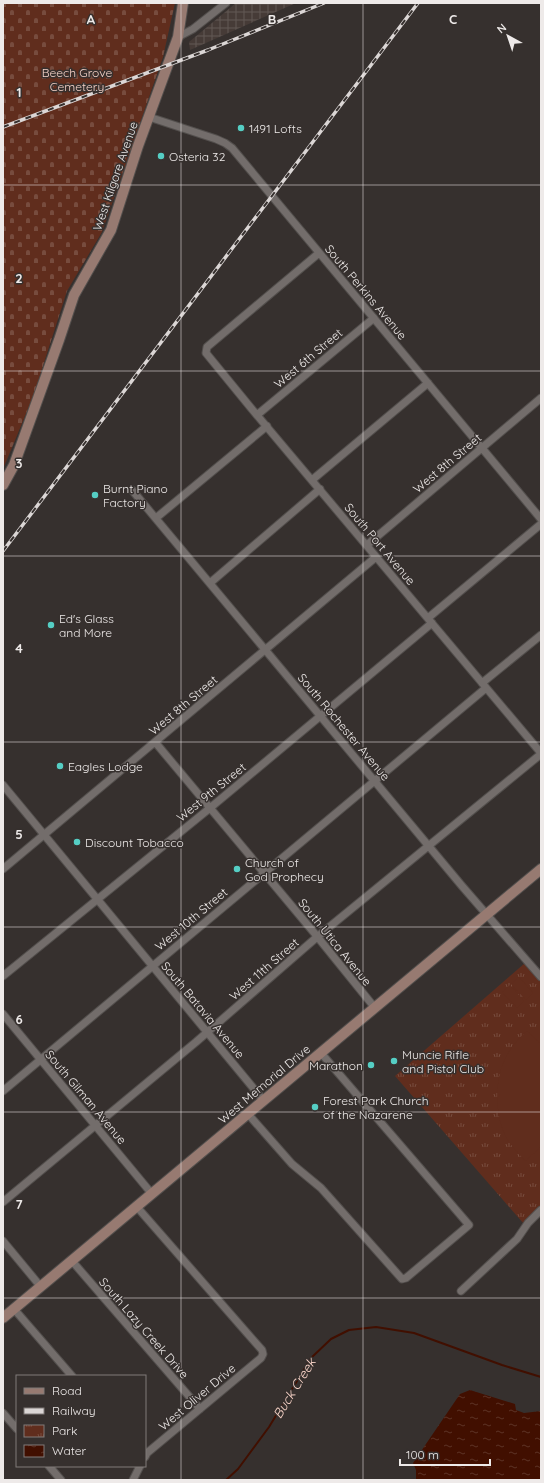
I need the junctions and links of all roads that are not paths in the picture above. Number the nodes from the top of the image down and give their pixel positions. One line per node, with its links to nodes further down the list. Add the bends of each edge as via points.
1 (184, 3): 3 (main road, West Kilgore Avenue)
2 (226, 3): 3 (street, via 193,29)
3 (178, 37): 4 (main road, West Kilgore Avenue)
4 (149, 117): 5 (street, South Perkins Avenue, via 216,139 232,148); 13 (main road, West Kilgore Avenue, via 111,230 74,295 14,465)
5 (319, 253): 6 (street, South Perkins Avenue); 9 (street, South Port Avenue, via 207,347 206,353)
6 (374, 318): 7 (street, South Perkins Avenue); 9 (street, West 6th Street)
7 (428, 383): 11 (street, South Perkins Avenue); 12 (street)
8 (541, 398): 11 (street, West 8th Street)
9 (258, 415): 10 (street, South Port Avenue)
10 (267, 426): 12 (street, South Port Avenue); 16 (street)
11 (482, 448): 17 (street, South Perkins Avenue); 19 (street, West 8th Street)
12 (312, 480): 14 (street, South Port Avenue)
13 (3, 485)
14 (320, 489): 19 (street, South Port Avenue); 21 (street)
15 (132, 490): 16 (street, South Rochester Avenue)
16 (156, 518): 21 (street, South Rochester Avenue)
17 (541, 519)
18 (541, 524): 22 (street, West 9th Street)
19 (367, 545): 20 (street, South Port Avenue)
20 (376, 557): 22 (street, South Port Avenue); 24 (street, West 8th Street)
21 (210, 583): 24 (street, South Rochester Avenue)
22 (430, 621): 25 (street, South Port Avenue); 26 (street, West 9th Street)
23 (541, 635): 25 (street, West 10th Street)
24 (266, 650): 26 (street, South Rochester Avenue); 27 (street, West 8th Street)
25 (484, 686): 28 (street, South Port Avenue); 29 (street, West 10th Street)
26 (320, 716): 29 (street, South Rochester Avenue); 31 (street, West 9th Street)
27 (154, 742): 31 (street, South Utica Avenue); 32 (street, West 8th Street)
28 (540, 750): 33 (street, West 11th Street)
29 (375, 781): 33 (street, South Rochester Avenue); 36 (street, West 10th Street)
30 (3, 785): 32 (street, South Batavia Avenue)
31 (210, 808): 36 (street, South Utica Avenue); 37 (street, West 9th Street)
32 (44, 835): 34 (street, West 8th Street); 37 (street, South Batavia Avenue)
33 (429, 845): 38 (street, South Rochester Avenue); 39 (street, West 11th Street)
34 (3, 869)
35 (541, 869): 38 (main road, West Memorial Drive)
36 (264, 874): 39 (street, South Utica Avenue); 40 (street, West 10th Street)
37 (96, 899): 40 (street, South Batavia Avenue); 41 (street, West 9th Street)
38 (486, 914): 42 (street, South Rochester Avenue); 43 (main road, West Memorial Drive)
39 (317, 937): 43 (street, South Utica Avenue); 45 (street, West 11th Street)
40 (152, 966): 45 (street, South Batavia Avenue); 47 (street, West 10th Street)
41 (3, 976)
42 (541, 977)
43 (375, 1008): 46 (main road, West Memorial Drive)
44 (3, 1014): 47 (street, South Gilman Avenue)
45 (207, 1032): 49 (street, South Batavia Avenue); 51 (street, West 11th Street)
46 (321, 1053): 49 (main road, West Memorial Drive); 50 (street, via 469,1225 406,1278 402,1279 321,1188 292,1164)
47 (41, 1059): 48 (street, West 10th Street); 51 (street, South Gilman Avenue)
48 (3, 1091)
49 (264, 1101): 50 (main road, West Memorial Drive)
50 (248, 1114): 52 (main road, West Memorial Drive)
51 (96, 1125): 52 (street, South Gilman Avenue); 53 (street, West 11th Street)
52 (152, 1194): 54 (main road, West Memorial Drive)
53 (3, 1202)
54 (137, 1207): 57 (main road, West Memorial Drive); 63 (street, West Oliver Drive, via 262,1350 261,1358)
55 (541, 1210): 59 (street, via 528,1222 517,1239)
56 (3, 1241): 58 (street)
57 (72, 1261): 58 (main road, West Memorial Drive); 63 (street, South Lazy Creek Drive)
58 (41, 1287): 60 (main road, West Memorial Drive)
59 (461, 1291)
60 (14, 1309): 61 (main road, West Memorial Drive); 62 (street)
61 (3, 1318)
62 (71, 1375)
63 (200, 1409): 66 (street, West Oliver Drive)
64 (3, 1413): 65 (street)
65 (16, 1428)
66 (146, 1454)
67 (50, 1467): 69 (street)
68 (140, 1467): 70 (street)
69 (62, 1480)
70 (133, 1480)

